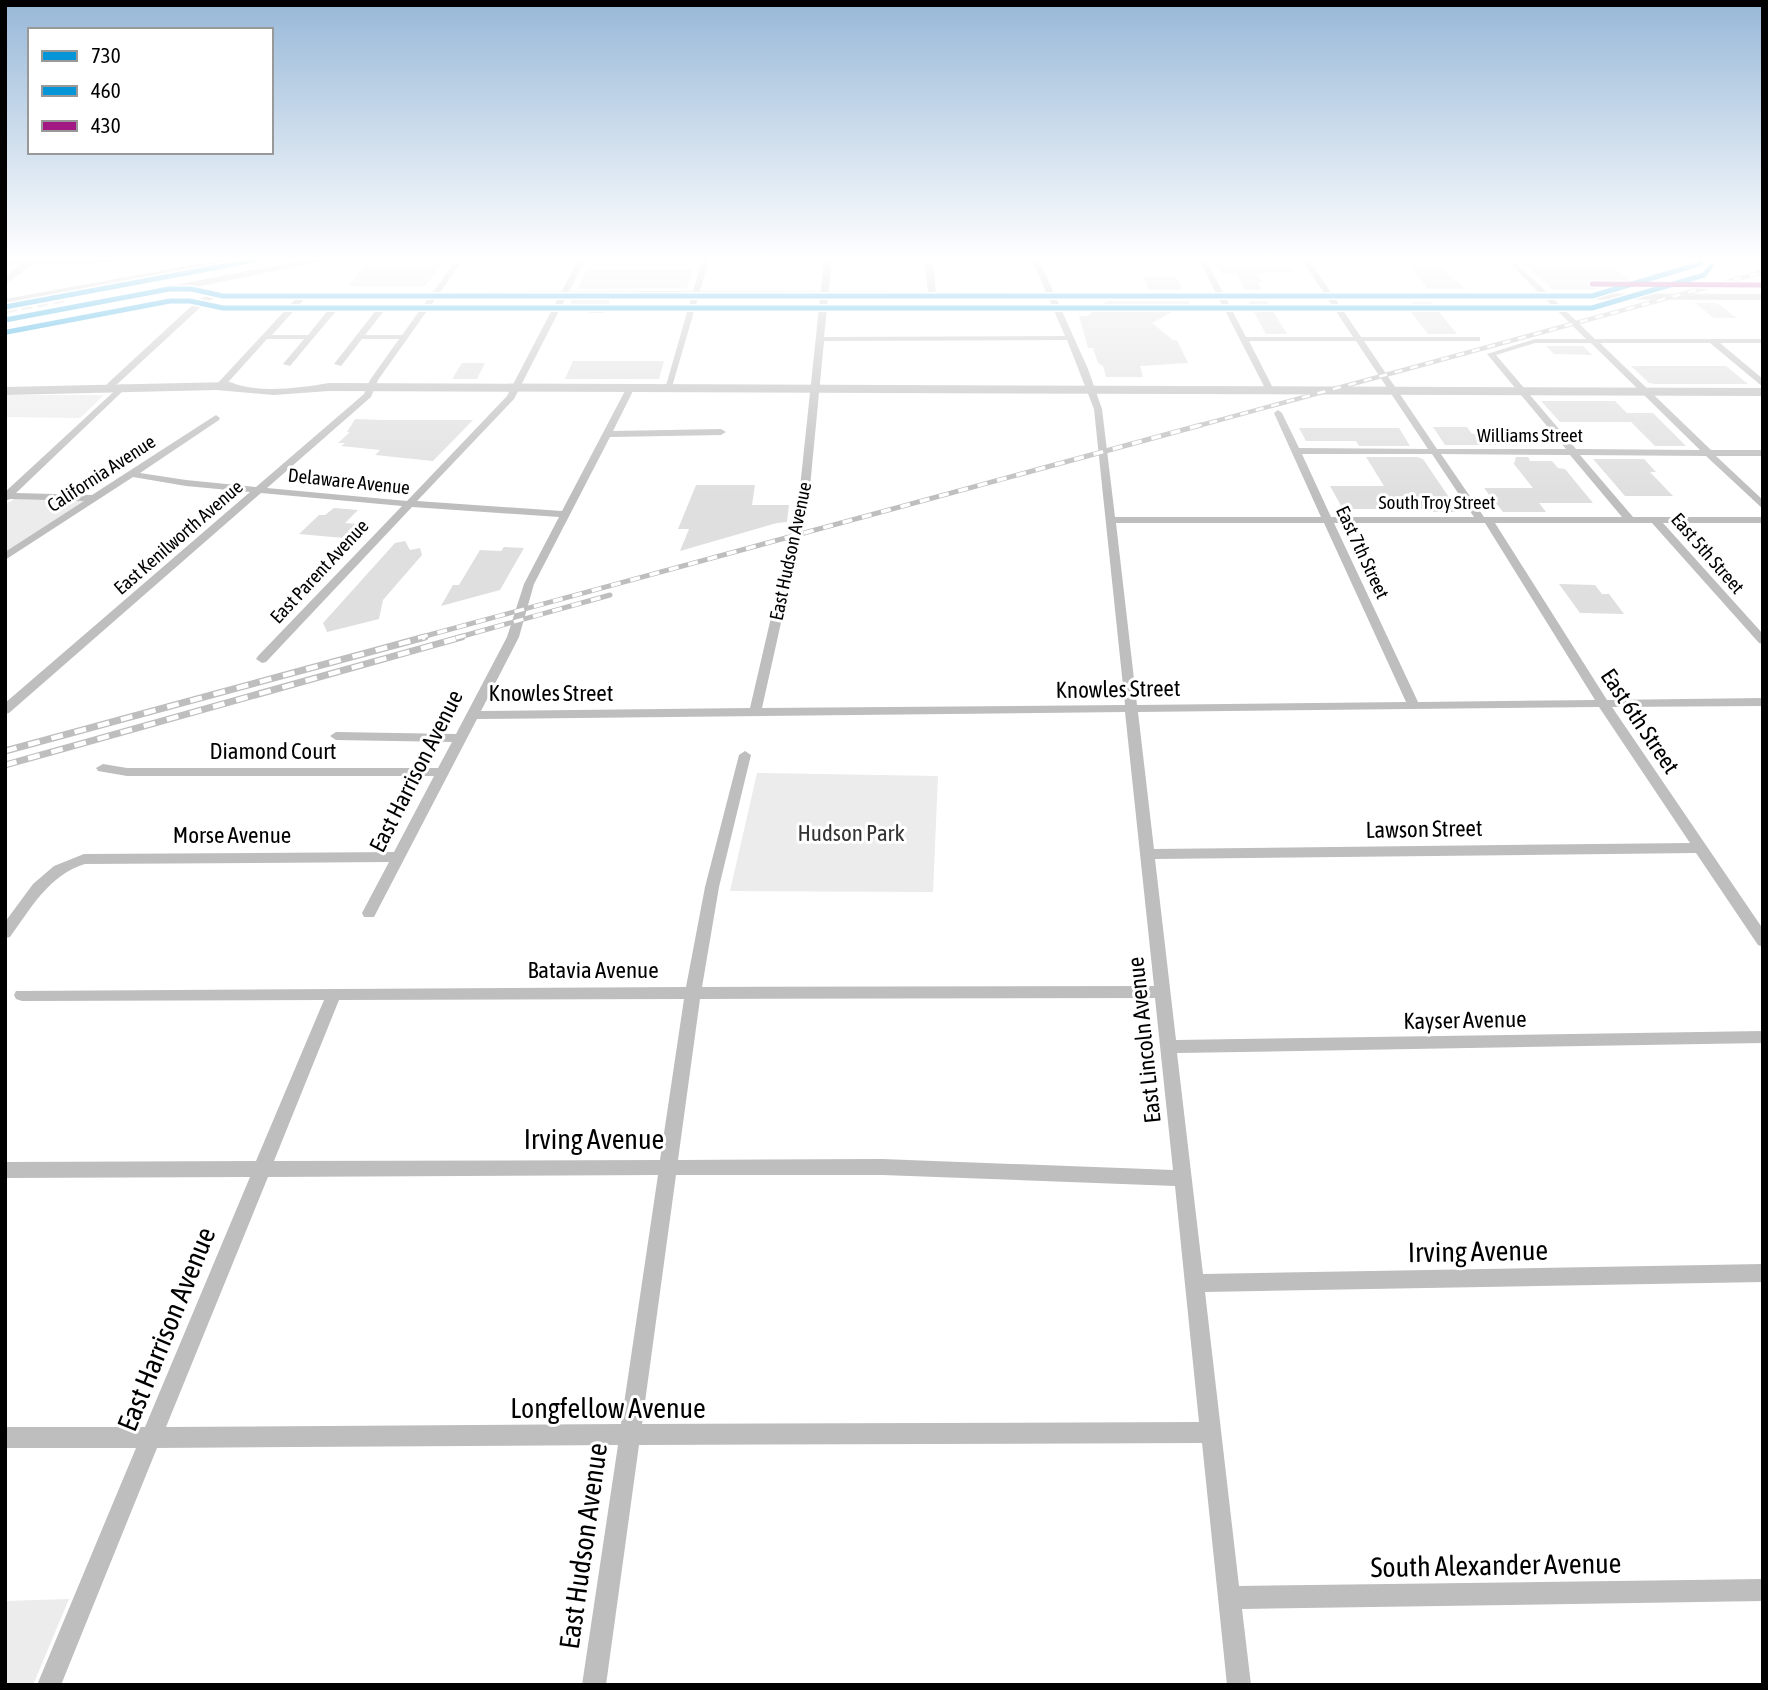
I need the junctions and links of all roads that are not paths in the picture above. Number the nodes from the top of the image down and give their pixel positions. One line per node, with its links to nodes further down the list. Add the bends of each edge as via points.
1 (1070, 338): 29 (street, East Lincoln Avenue)
2 (164, 339): 22 (street)
3 (264, 339): 23 (street)
4 (308, 339): 18 (street)
5 (358, 339): 19 (street)
6 (404, 339): 24 (street, East Kenilworth Avenue)
7 (542, 339): 25 (street, East Parent Avenue)
8 (682, 339): 27 (street)
9 (820, 339): 10 (street); 28 (street, East Hudson Avenue)
10 (853, 339)
11 (1245, 339): 14 (street); 30 (street)
12 (1477, 339): 14 (street)
13 (1591, 339): 16 (street)
14 (1359, 340): 31 (street, East 6th Street)
15 (1711, 340): 16 (street); 17 (street); 20 (street)
16 (1593, 341): 32 (street, via 1530,342 1491,355); 33 (street)
17 (1763, 341)
18 (287, 364)
19 (338, 364)
20 (1763, 384)
21 (5, 386): 22 (main road); 22 (main road, via 99,383)
22 (116, 387): 23 (main road); 46 (street)
23 (219, 387): 24 (main road)
24 (371, 387): 25 (main road); 45 (street, East Kenilworth Avenue, via 368,395)
25 (517, 387): 26 (main road); 48 (street, East Parent Avenue)
26 (631, 387): 27 (main road); 38 (street, East Harrison Avenue)
27 (668, 387): 28 (main road)
28 (816, 388): 29 (main road); 65 (street, East Hudson Avenue, via 797,534)
29 (1093, 390): 30 (main road); 52 (street, East Lincoln Avenue)
30 (1271, 392): 31 (main road)
31 (1394, 392): 32 (main road); 40 (street, East 6th Street)
32 (1521, 392): 33 (main road); 41 (street)
33 (1646, 392): 34 (main road); 42 (street)
34 (1763, 392)
35 (1278, 413): 39 (street, East 7th Street)
36 (216, 418): 44 (street, California Avenue)
37 (721, 432): 38 (street)
38 (608, 434): 50 (street, East Harrison Avenue)
39 (1297, 452): 40 (street, Williams Street); 53 (street, East 7th Street)
40 (1434, 452): 41 (street, Williams Street); 54 (street, East 6th Street)
41 (1571, 452): 42 (street, Williams Street); 51 (street)
42 (1707, 452): 43 (street, Williams Street); 49 (street)
43 (1763, 453)
44 (131, 474): 45 (street, Delaware Avenue); 47 (street, California Avenue)
45 (259, 490): 48 (street, Delaware Avenue); 63 (street, East Kenilworth Avenue)
46 (6, 497): 47 (street)
47 (95, 498): 57 (street, California Avenue)
48 (408, 505): 50 (street, Delaware Avenue); 59 (street, East Parent Avenue)
49 (1763, 506)
50 (565, 514): 66 (street, East Harrison Avenue, via 526,591 513,637)
51 (1629, 519): 54 (street, South Troy Street); 55 (street, South Troy Street)
52 (1111, 520): 53 (street, South Troy Street); 64 (street, East Lincoln Avenue)
53 (1329, 520): 54 (street, South Troy Street); 62 (street, East 7th Street)
54 (1485, 520): 61 (street, East 6th Street)
55 (1656, 520): 56 (street, South Troy Street); 58 (street, East 5th Street)
56 (1763, 520)
57 (5, 557)
58 (1763, 641)
59 (262, 659)
60 (1763, 702): 61 (street, Knowles Street)
61 (1603, 704): 62 (street, Knowles Street); 72 (street, East 6th Street)
62 (1414, 706): 64 (street, Knowles Street)
63 (5, 710)
64 (1132, 710): 65 (street, Knowles Street); 73 (street, East Lincoln Avenue)
65 (755, 713): 66 (street, Knowles Street)
66 (473, 715): 68 (street, East Harrison Avenue)
67 (336, 736): 68 (street)
68 (461, 737): 71 (street, East Harrison Avenue)
69 (745, 755): 78 (street, East Hudson Avenue, via 712,887)
70 (103, 768): 71 (street, Diamond Court, via 127,772)
71 (443, 772): 74 (street, East Harrison Avenue)
72 (1700, 848): 73 (street, Lawson Street); 77 (street, East 6th Street)
73 (1149, 854): 79 (street, East Lincoln Avenue)
74 (399, 857): 75 (street, East Harrison Avenue); 76 (street, Morse Avenue, via 84,859 67,863 50,875)
75 (369, 913)
76 (5, 933)
77 (1763, 941)
78 (693, 992): 79 (street, Batavia Avenue); 80 (street, Batavia Avenue); 84 (street, East Hudson Avenue)
79 (1163, 992): 83 (street, East Lincoln Avenue)
80 (334, 994): 81 (street, Batavia Avenue); 85 (street, East Harrison Avenue)
81 (22, 995)
82 (1763, 1037): 83 (street, Kayser Avenue)
83 (1169, 1047): 87 (street, East Lincoln Avenue)
84 (668, 1166): 85 (street, Irving Avenue); 87 (street, Irving Avenue, via 882,1167); 91 (street, East Hudson Avenue)
85 (262, 1169): 86 (street, Irving Avenue); 92 (street, East Harrison Avenue)
86 (5, 1170)
87 (1184, 1178): 89 (street, East Lincoln Avenue)
88 (1763, 1273): 89 (street, Irving Avenue)
89 (1195, 1283): 90 (street, East Lincoln Avenue)
90 (1211, 1432): 91 (street, Longfellow Avenue); 95 (street, East Lincoln Avenue)
91 (629, 1436): 92 (street, Longfellow Avenue); 97 (street, East Hudson Avenue)
92 (151, 1437): 93 (street, Longfellow Avenue); 96 (street, East Harrison Avenue)
93 (5, 1438)
94 (1763, 1590): 95 (street, South Alexander Avenue)
95 (1229, 1598): 98 (street, East Lincoln Avenue)
96 (49, 1685)
97 (594, 1685)
98 (1239, 1685)

